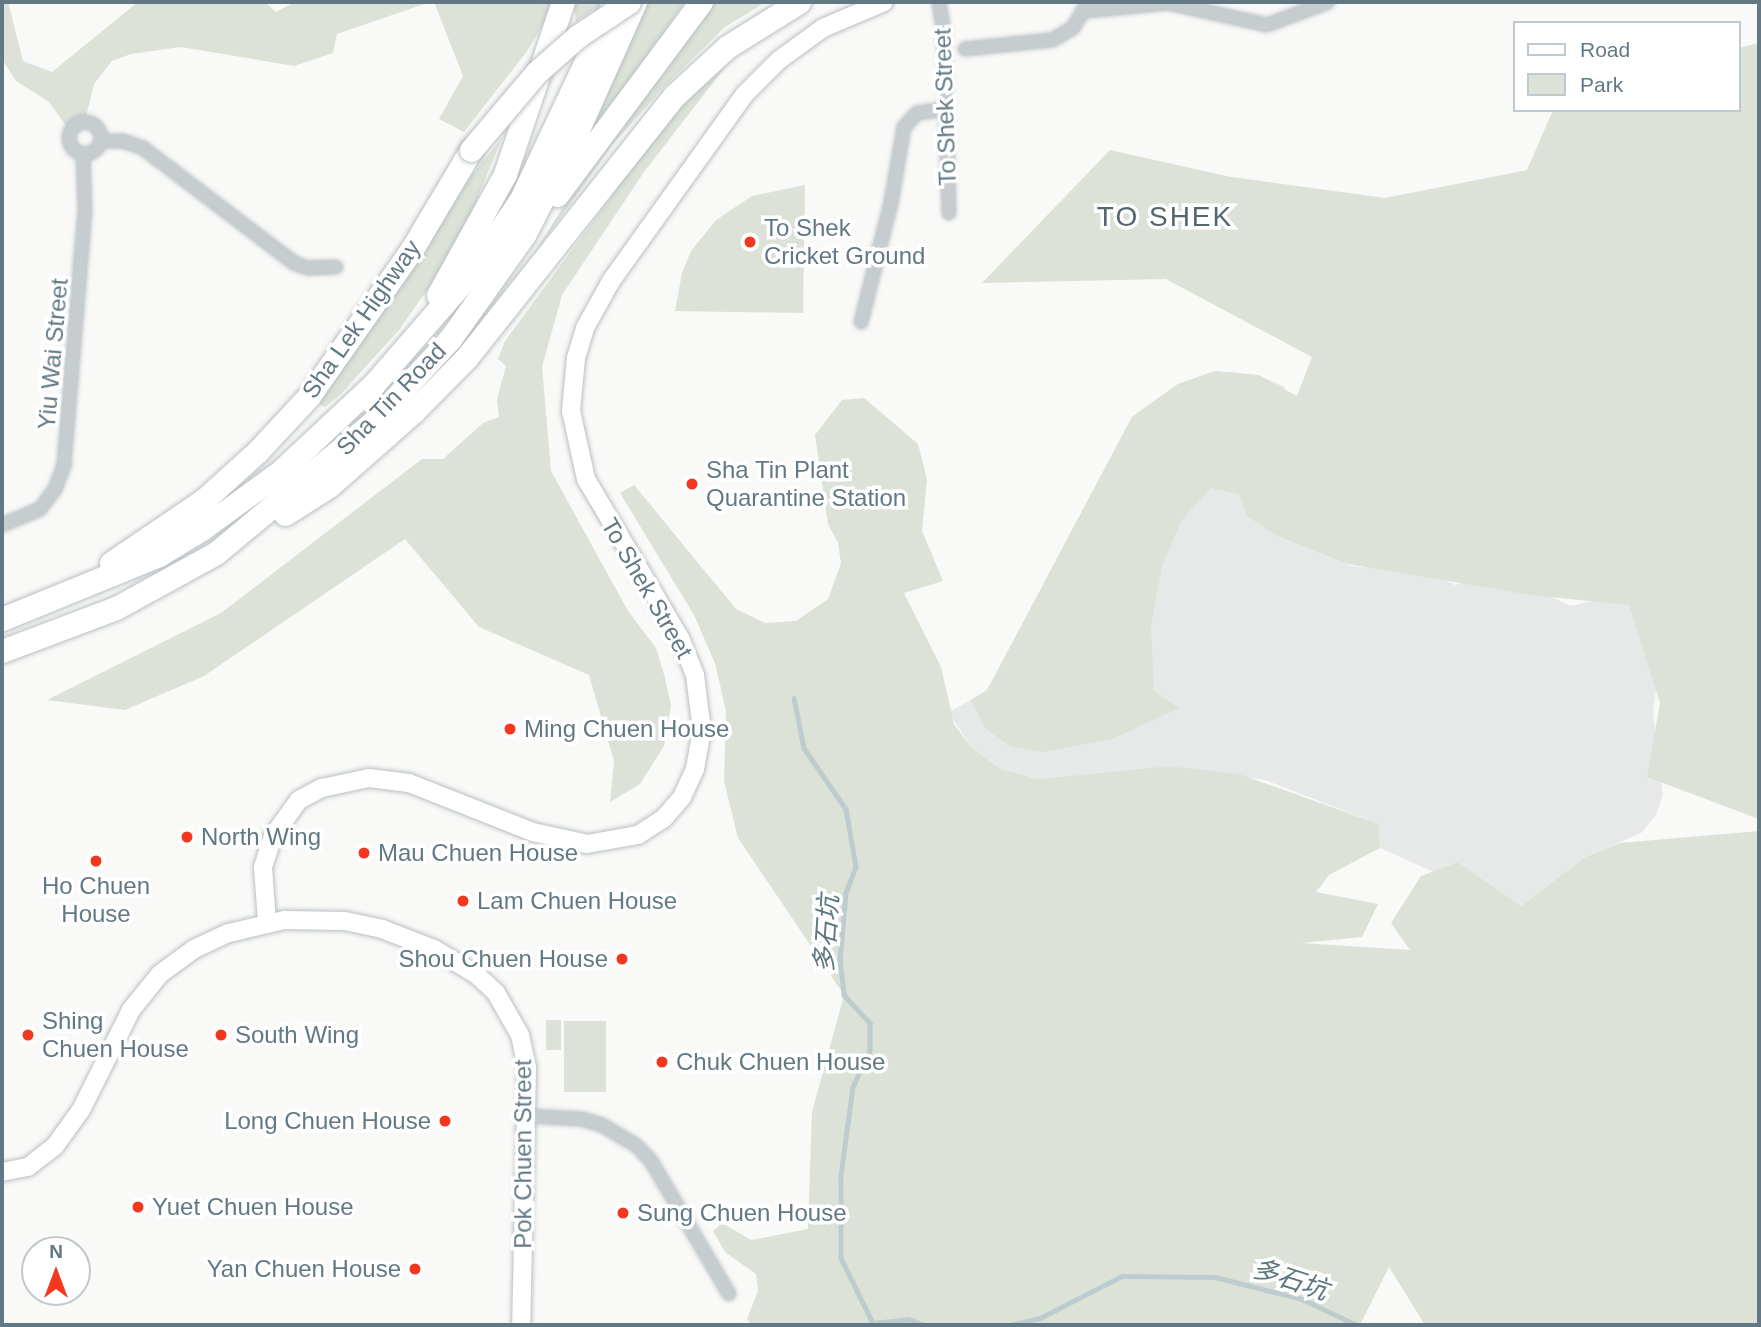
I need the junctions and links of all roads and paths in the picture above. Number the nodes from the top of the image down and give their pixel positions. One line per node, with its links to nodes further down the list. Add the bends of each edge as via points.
1 (563, 2): 19 (highway, via 505,174)
2 (614, 2): 19 (highway, Sha Tin Road, via 521,199 473,270)
3 (629, 2): 22 (highway, Sha Lek Highway, bridge, via 544,66 471,150 353,338 273,437 190,511)
4 (635, 2): 16 (highway, Sha Tin Road)
5 (701, 2): 16 (highway)
6 (799, 2): 21 (highway, via 727,47 674,96 626,151 508,309 443,383 329,486)
7 (884, 2): 25 (street, To Shek Street, via 823,28 779,60 731,110 611,281 585,328 573,374 572,427 586,479 680,638 700,696 699,750 682,797 651,828 615,842 587,844 545,836 396,780 355,780 307,794 284,817 268,847 263,877)
8 (939, 2): 12 (street, To Shek Street)
9 (1327, 2): 10 (street, via 1267,25 1168,3)
10 (1087, 7): 11 (street, via 1073,28 1052,40)
11 (965, 49)
12 (946, 109): 15 (street, To Shek Street); 18 (street, via 917,113 904,127 884,237)
13 (101, 141): 14 (street, via 93,152); 14 (street, Yiu Wai Street, via 96,125 76,124 68,141); 17 (street, Yiu Wai Street, via 123,141 143,148 294,263 308,268)
14 (83, 154): 20 (street, Yiu Wai Street, via 86,211 64,465 55,489 40,509)
15 (949, 213)
16 (524, 235): 21 (highway, Sha Tin Road, via 450,339 372,423)
17 (336, 267)
18 (861, 322)
19 (412, 340): 22 (highway, Sha Tin Road, via 354,404 258,489 159,555)
20 (2, 525)
21 (216, 553): 24 (highway, Sha Tin Road, via 116,608)
22 (55, 598): 23 (highway, Sha Tin Road)
23 (2, 619)
24 (2, 651)
25 (267, 922): 26 (street, Pok Chuen Street, via 301,919 366,925 426,945 477,975 501,999 520,1035 527,1067); 27 (street, Pok Chuen Street, via 207,942 160,974 122,1024 65,1134 36,1163)
26 (527, 1116): 28 (street, via 582,1119 637,1146); 29 (street, Pok Chuen Street)
27 (2, 1172)
28 (729, 1294)
29 (521, 1325)

